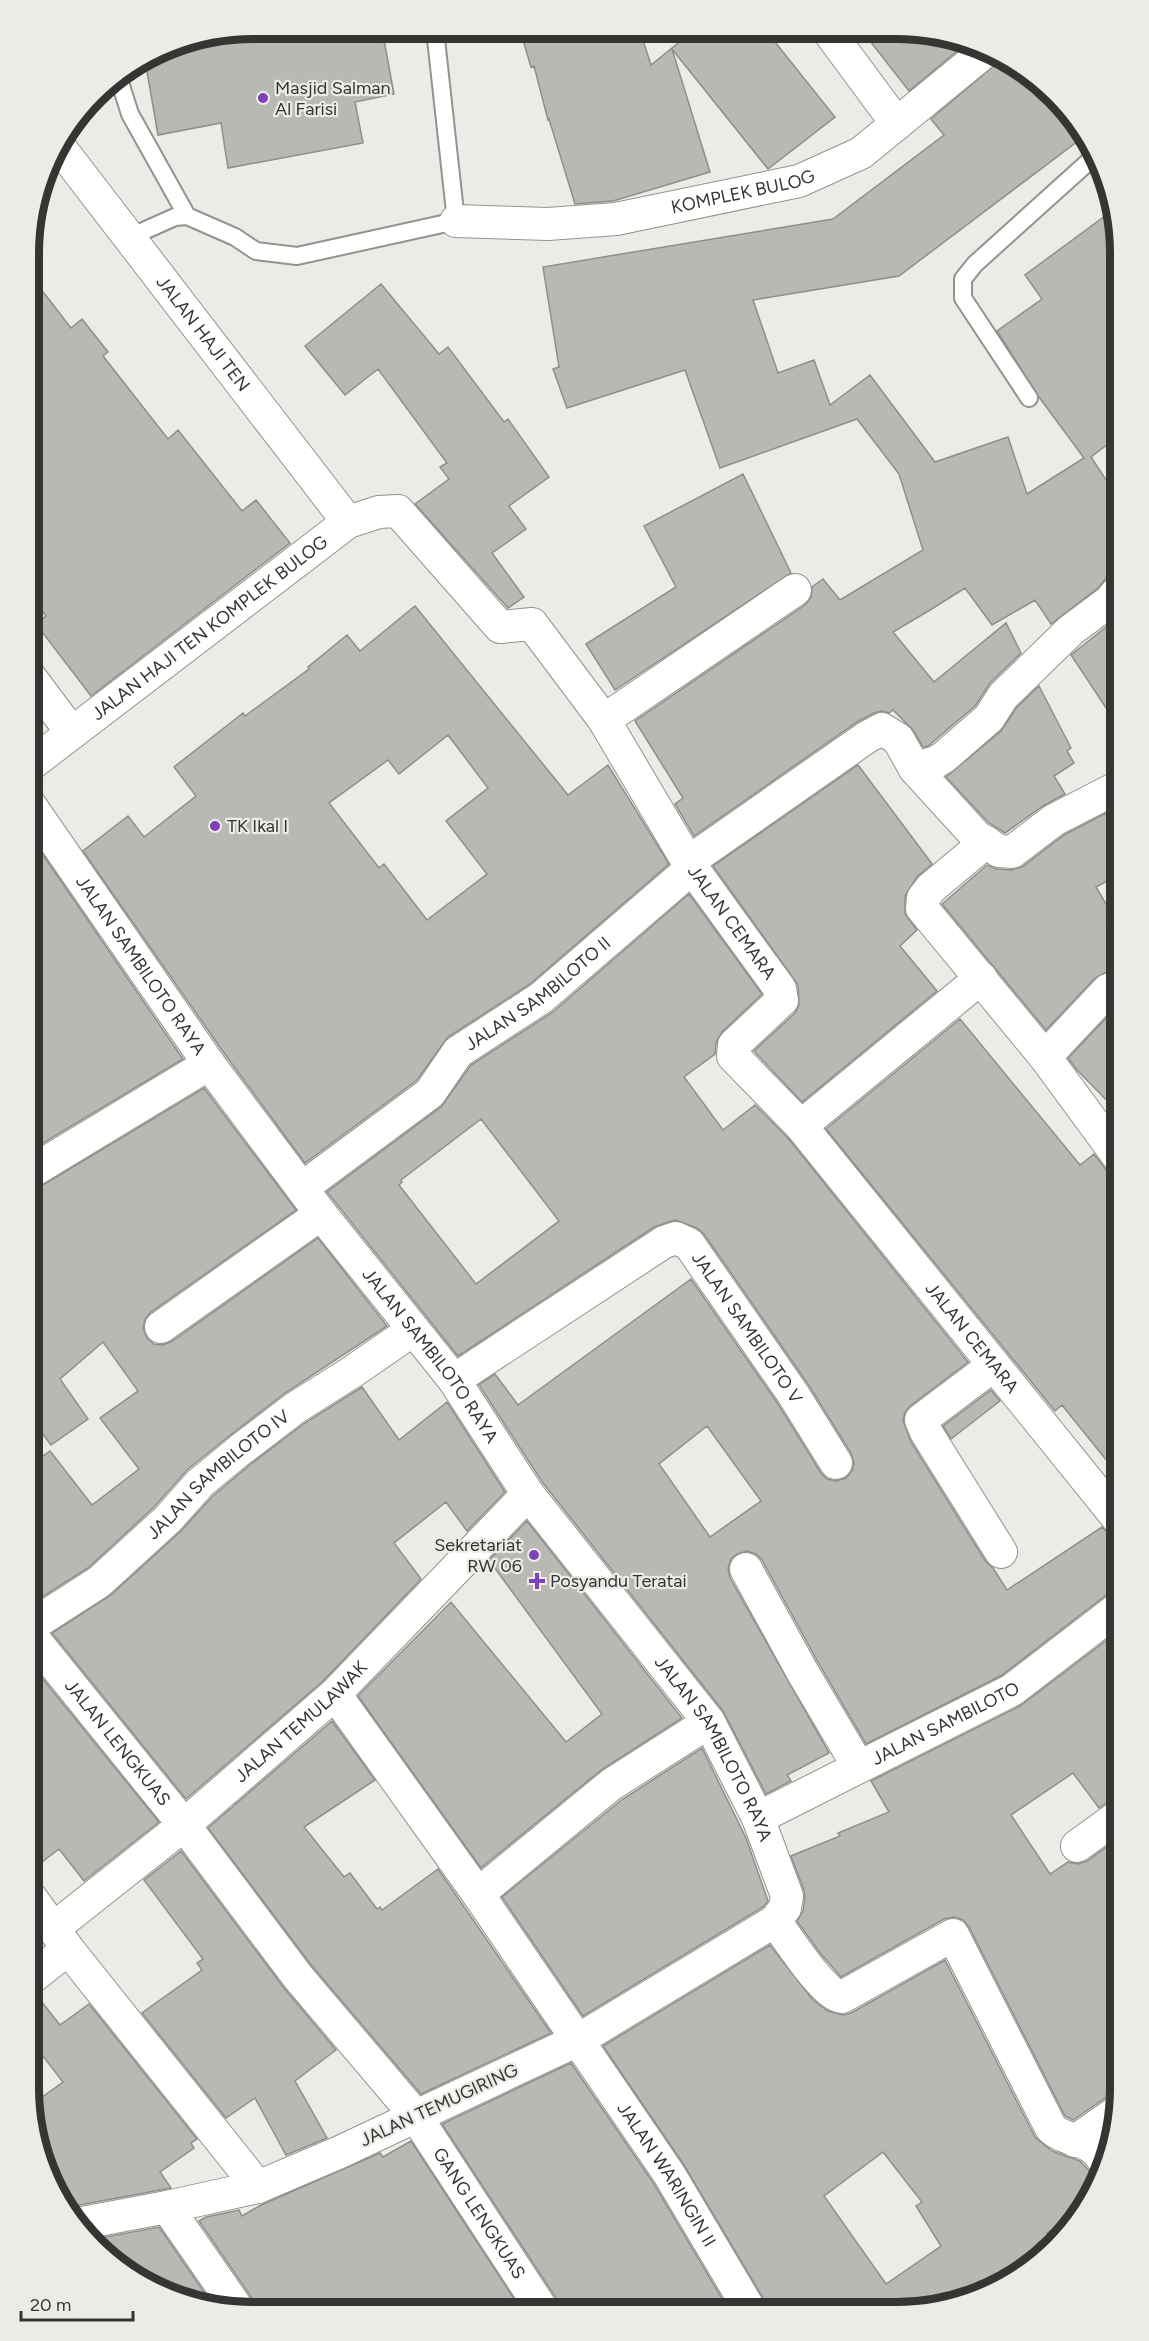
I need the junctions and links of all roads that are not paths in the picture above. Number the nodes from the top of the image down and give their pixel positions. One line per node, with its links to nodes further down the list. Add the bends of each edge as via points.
1 (436, 39): 9 (lane)
2 (834, 39): 5 (street)
3 (980, 56): 5 (street, KOMPLEK BULOG)
4 (121, 85): 8 (lane, via 130,114)
5 (897, 124): 9 (street, KOMPLEK BULOG, via 861,153 800,181 616,219 548,224)
6 (64, 153): 10 (street, JALAN HAJI TEN)
7 (1089, 161): 11 (lane, via 963,279 963,298)
8 (187, 216): 9 (lane, via 256,250 297,256); 10 (lane, via 175,217)
9 (456, 221)
10 (130, 237): 12 (street, JALAN HAJI TEN)
11 (1029, 398)
12 (348, 522): 16 (street, JALAN CEMARA, via 379,512 398,511 500,627 532,624); 17 (street, JALAN HAJI TEN KOMPLEK BULOG)
13 (795, 590): 16 (street)
14 (1110, 601): 19 (street, via 1071,630 1003,696 989,718 944,757)
15 (39, 689): 17 (street)
16 (604, 720): 23 (street, JALAN CEMARA)
17 (72, 733): 18 (street, JALAN HAJI TEN KOMPLEK BULOG)
18 (39, 758)
19 (915, 769): 22 (street); 23 (street, JALAN SAMBILOTO II, via 898,739 882,729)
20 (1110, 791): 22 (street, via 1054,820 1012,852 999,851)
21 (39, 818): 27 (street, JALAN SAMBILOTO RAYA)
22 (986, 842): 24 (street, via 931,888 923,898 922,908)
23 (690, 865): 28 (street, JALAN CEMARA, via 780,989 782,1000 734,1045 733,1056); 31 (street, JALAN SAMBILOTO II, via 541,998 458,1053 430,1093)
24 (981, 978): 26 (street); 28 (street)
25 (1110, 989): 26 (street)
26 (1045, 1057): 29 (street)
27 (209, 1064): 30 (street); 31 (street, JALAN SAMBILOTO RAYA)
28 (801, 1126): 35 (street, JALAN CEMARA)
29 (1110, 1145)
30 (39, 1167)
31 (302, 1188): 32 (street, JALAN SAMBILOTO RAYA)
32 (321, 1214): 33 (street); 34 (street, JALAN SAMBILOTO RAYA)
33 (162, 1327)
34 (413, 1330): 36 (street, JALAN SAMBILOTO RAYA); 43 (street, JALAN SAMBILOTO IV, via 295,1408 240,1450 200,1483 168,1519 99,1582)
35 (994, 1365): 39 (street, JALAN CEMARA); 40 (street, via 921,1420)
36 (454, 1380): 37 (street, JALAN SAMBILOTO V, via 664,1242 676,1238 689,1244); 38 (street, JALAN SAMBILOTO RAYA)
37 (836, 1462)
38 (528, 1494): 45 (street, JALAN TEMULAWAK); 46 (street, JALAN SAMBILOTO RAYA)
39 (1110, 1509)
40 (1001, 1552)
41 (746, 1569): 47 (street)
42 (1110, 1615): 47 (street, JALAN SAMBILOTO, via 1012,1690)
43 (39, 1621)
44 (39, 1645): 50 (street, JALAN LENGKUAS)
45 (335, 1694): 50 (street, JALAN TEMULAWAK); 52 (street, JALAN WARINGIN II)
46 (709, 1722): 48 (street, JALAN SAMBILOTO RAYA); 52 (street, via 612,1784)
47 (858, 1766): 48 (street, JALAN SAMBILOTO)
48 (758, 1818): 54 (street, JALAN SAMBILOTO RAYA, via 787,1896 785,1908)
49 (1110, 1822): 51 (street)
50 (184, 1826): 55 (street, JALAN TEMULAWAK); 58 (street, JALAN LENGKUAS, via 298,1977)
51 (1077, 1846)
52 (478, 1894): 57 (street, JALAN WARINGIN II)
53 (39, 1909): 55 (street)
54 (776, 1921): 57 (street, JALAN TEMUGIRING); 60 (street, via 809,1967 838,1997 953,1935 1051,2128)
55 (61, 1939): 56 (street, JALAN TEMULAWAK); 62 (street)
56 (39, 1967)
57 (578, 2040): 58 (street, JALAN TEMUGIRING); 67 (street, JALAN WARINGIN II, via 669,2174)
58 (415, 2115): 62 (street, JALAN TEMUGIRING); 66 (street, GANG LENGKUAS)
59 (1108, 2117): 60 (street)
60 (1075, 2141): 61 (street, via 1087,2144)
61 (1100, 2155)
62 (258, 2187): 63 (street, JALAN TEMUGIRING)
63 (166, 2208): 64 (street, JALAN TEMUGIRING); 65 (street)
64 (87, 2222)
65 (232, 2301)
66 (537, 2302)
67 (745, 2302)

